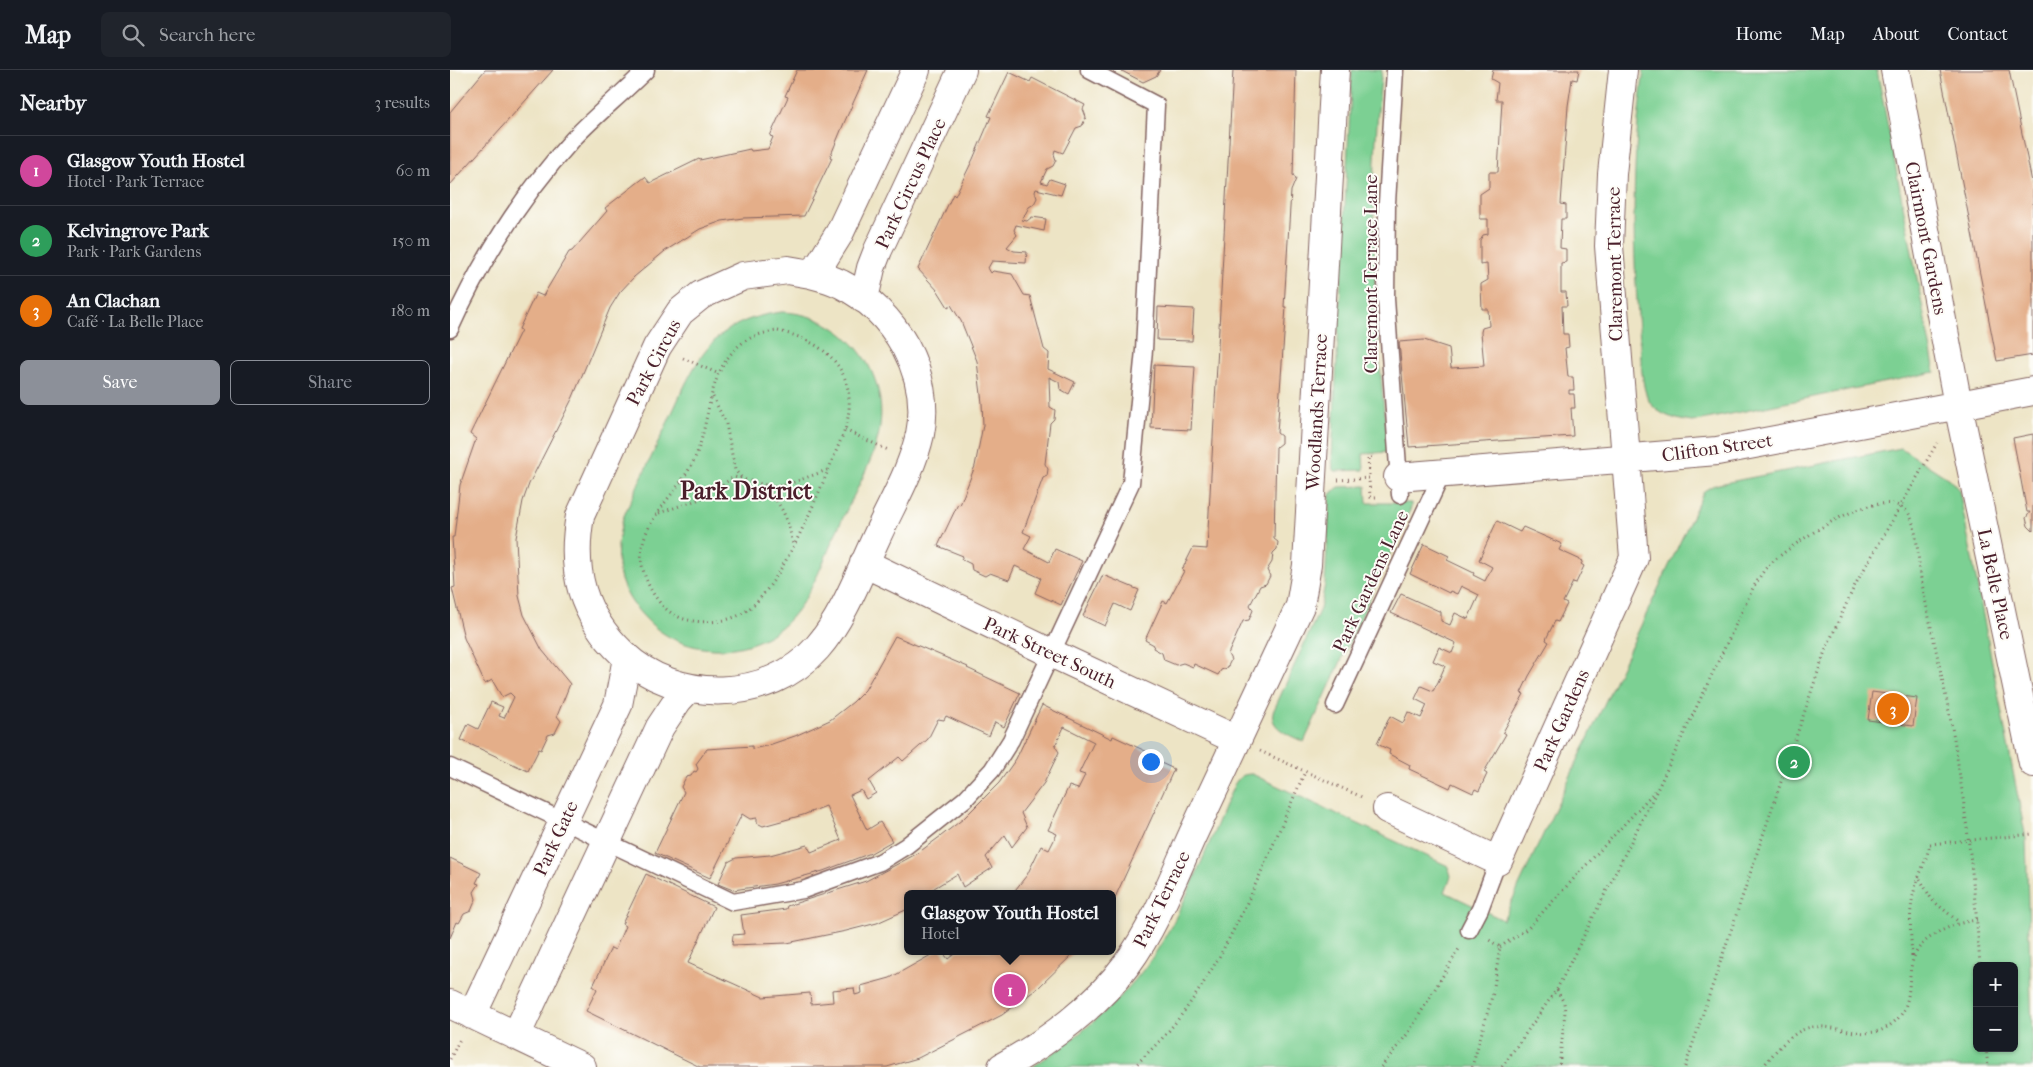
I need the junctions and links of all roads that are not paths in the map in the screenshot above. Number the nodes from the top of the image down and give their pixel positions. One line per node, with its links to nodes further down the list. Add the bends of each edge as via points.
1 (646, 70): 11 (lane, via 575,138 537,183 481,267)
2 (916, 70): 9 (street, via 839,234)
3 (962, 70): 10 (street, Park Circus Place, via 878,250)
4 (1089, 70): 18 (lane, via 1156,105 1144,350 1131,483)
5 (1335, 70): 22 (street, Woodlands Terrace, via 1307,565 1300,606)
6 (1395, 70): 16 (lane, Claremont Terrace Lane, via 1387,203 1386,290)
7 (1623, 70): 14 (street, Claremont Terrace, via 1612,174 1609,246)
8 (1895, 70): 13 (street, Clairmont Gardens)
9 (811, 274): 10 (street, Park Circus, via 839,283); 19 (street, Park Circus, via 788,270 758,273 743,276 701,295 680,312 657,347 592,486 580,516 576,538 580,589 589,611 601,630)
10 (864, 299): 17 (street, Park Circus, via 886,319 909,351 920,388 922,409 920,434 912,461)
11 (450, 329)
12 (2033, 391): 13 (street, Clifton Street)
13 (1958, 405): 14 (street, Clifton Street, via 1717,451); 23 (street, La Belle Place)
14 (1624, 458): 15 (street, Clifton Street); 28 (street, Park Gardens, via 1634,558)
15 (1442, 474): 16 (street, Clifton Street); 21 (lane, Park Gardens Lane)
16 (1394, 489)
17 (864, 563): 18 (street, Park Street South); 20 (street, Park Circus, via 828,633 795,668 760,684 704,691)
18 (1053, 654): 22 (street, Park Street South); 27 (lane, via 1012,740 992,770 966,799 941,820 880,862 802,890 733,902)
19 (627, 658): 20 (street, Park Circus, via 657,678); 26 (street, Park Gate, via 618,705)
20 (689, 688): 27 (street, via 660,727)
21 (1335, 705)
22 (1237, 740): 33 (street, Park Terrace, via 1130,960 1082,1011)
23 (2033, 763)
24 (450, 767): 26 (lane)
25 (1387, 809): 28 (street)
26 (564, 819): 27 (lane); 30 (street, Park Gate)
27 (608, 840): 31 (street)
28 (1498, 861): 29 (lane)
29 (1469, 930)
30 (461, 1010): 31 (street)
31 (516, 1036): 32 (street)
32 (582, 1067)
33 (1002, 1067)

